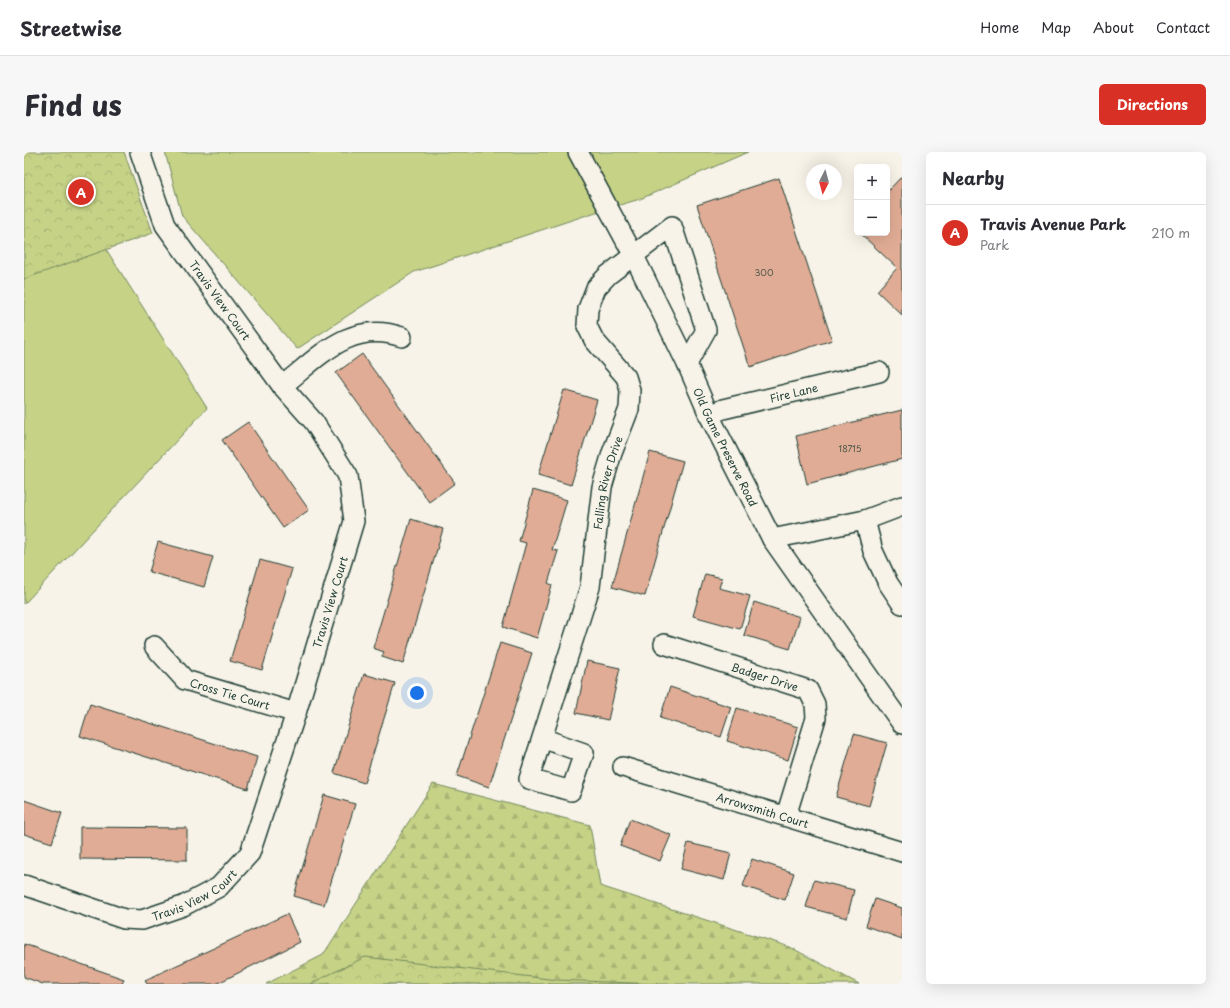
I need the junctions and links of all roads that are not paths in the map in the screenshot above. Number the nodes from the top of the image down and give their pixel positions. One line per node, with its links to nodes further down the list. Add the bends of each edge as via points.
1 (140, 152): 7 (street, Travis View Court, via 165,225)
2 (578, 152): 3 (street, Old Game Preserve Road)
3 (634, 256): 5 (street, Old Game Preserve Road); 5 (street, Falling River Drive, via 672,226 706,330); 17 (street, Falling River Drive, via 608,275 596,288 588,309 587,326 594,340 626,377 630,390 629,409 602,487 590,587)
4 (402, 337): 7 (street, via 372,332 356,334 342,340)
5 (687, 364): 8 (street, Old Game Preserve Road)
6 (879, 372): 8 (street, Fire Lane, via 723,409)
7 (282, 386): 15 (street, Travis View Court, via 314,422 348,476 354,521)
8 (709, 415): 11 (street, Old Game Preserve Road)
9 (902, 506): 10 (street)
10 (865, 520): 11 (street); 12 (street, via 873,551 888,584)
11 (772, 539): 16 (street, Old Game Preserve Road)
12 (902, 604)
13 (664, 644): 19 (street, Badger Drive, via 808,690 815,704 816,718)
14 (154, 646): 15 (street, Cross Tie Court, via 185,680)
15 (296, 713): 21 (street, Travis View Court, via 250,853 219,887 183,906 142,920 124,919)
16 (902, 724)
17 (542, 738)
18 (623, 767): 19 (street, Arrowsmith Court)
19 (786, 816): 20 (street, Arrowsmith Court)
20 (902, 852)
21 (24, 885)

